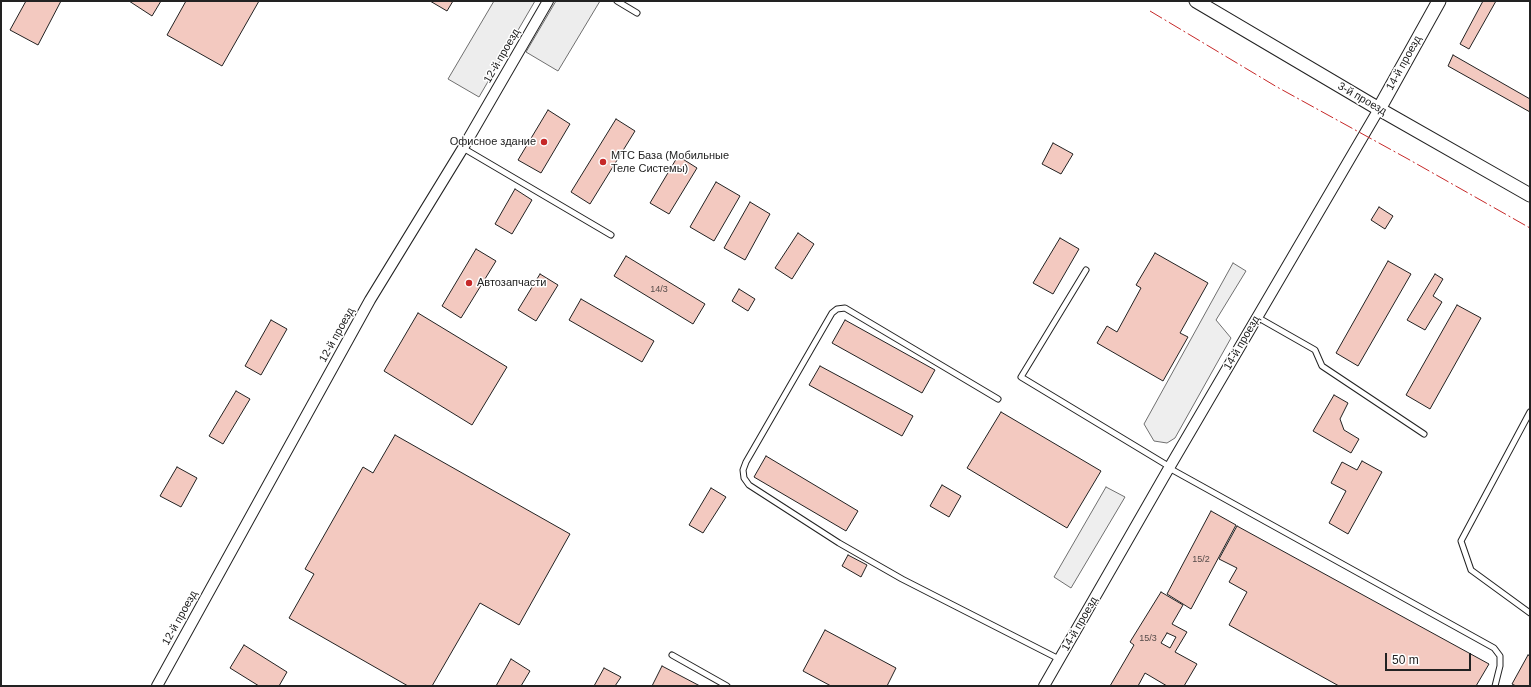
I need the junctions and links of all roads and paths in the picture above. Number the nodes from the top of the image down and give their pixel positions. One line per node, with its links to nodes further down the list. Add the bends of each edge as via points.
1 (548, 1): 7 (street, 12-й проезд)
2 (617, 1): 5 (lane)
3 (1196, 1): 6 (street, 3-й проезд)
4 (1439, 1): 6 (street, 14-й проезд)
5 (638, 13)
6 (1379, 109): 8 (street, 3-й проезд); 11 (street, 14-й проезд)
7 (463, 148): 9 (lane); 19 (street, 12-й проезд, via 370,300)
8 (1530, 195)
9 (610, 235)
10 (1086, 270): 15 (lane, via 1021,377)
11 (1257, 317): 14 (lane, via 1315,350 1322,366); 15 (street, 14-й проезд)
12 (998, 399): 18 (lane, via 845,308 837,309 832,313 746,462 744,478 749,486 902,579)
13 (1530, 412): 16 (lane, via 1461,541 1471,570)
14 (1424, 434)
15 (1169, 468): 18 (street, 14-й проезд); 22 (lane, via 1494,648 1500,656)
16 (1530, 613)
17 (672, 655): 20 (lane)
18 (1059, 660): 21 (street, 14-й проезд)
19 (157, 686)
20 (727, 686)
21 (1044, 686)
22 (1495, 686)

